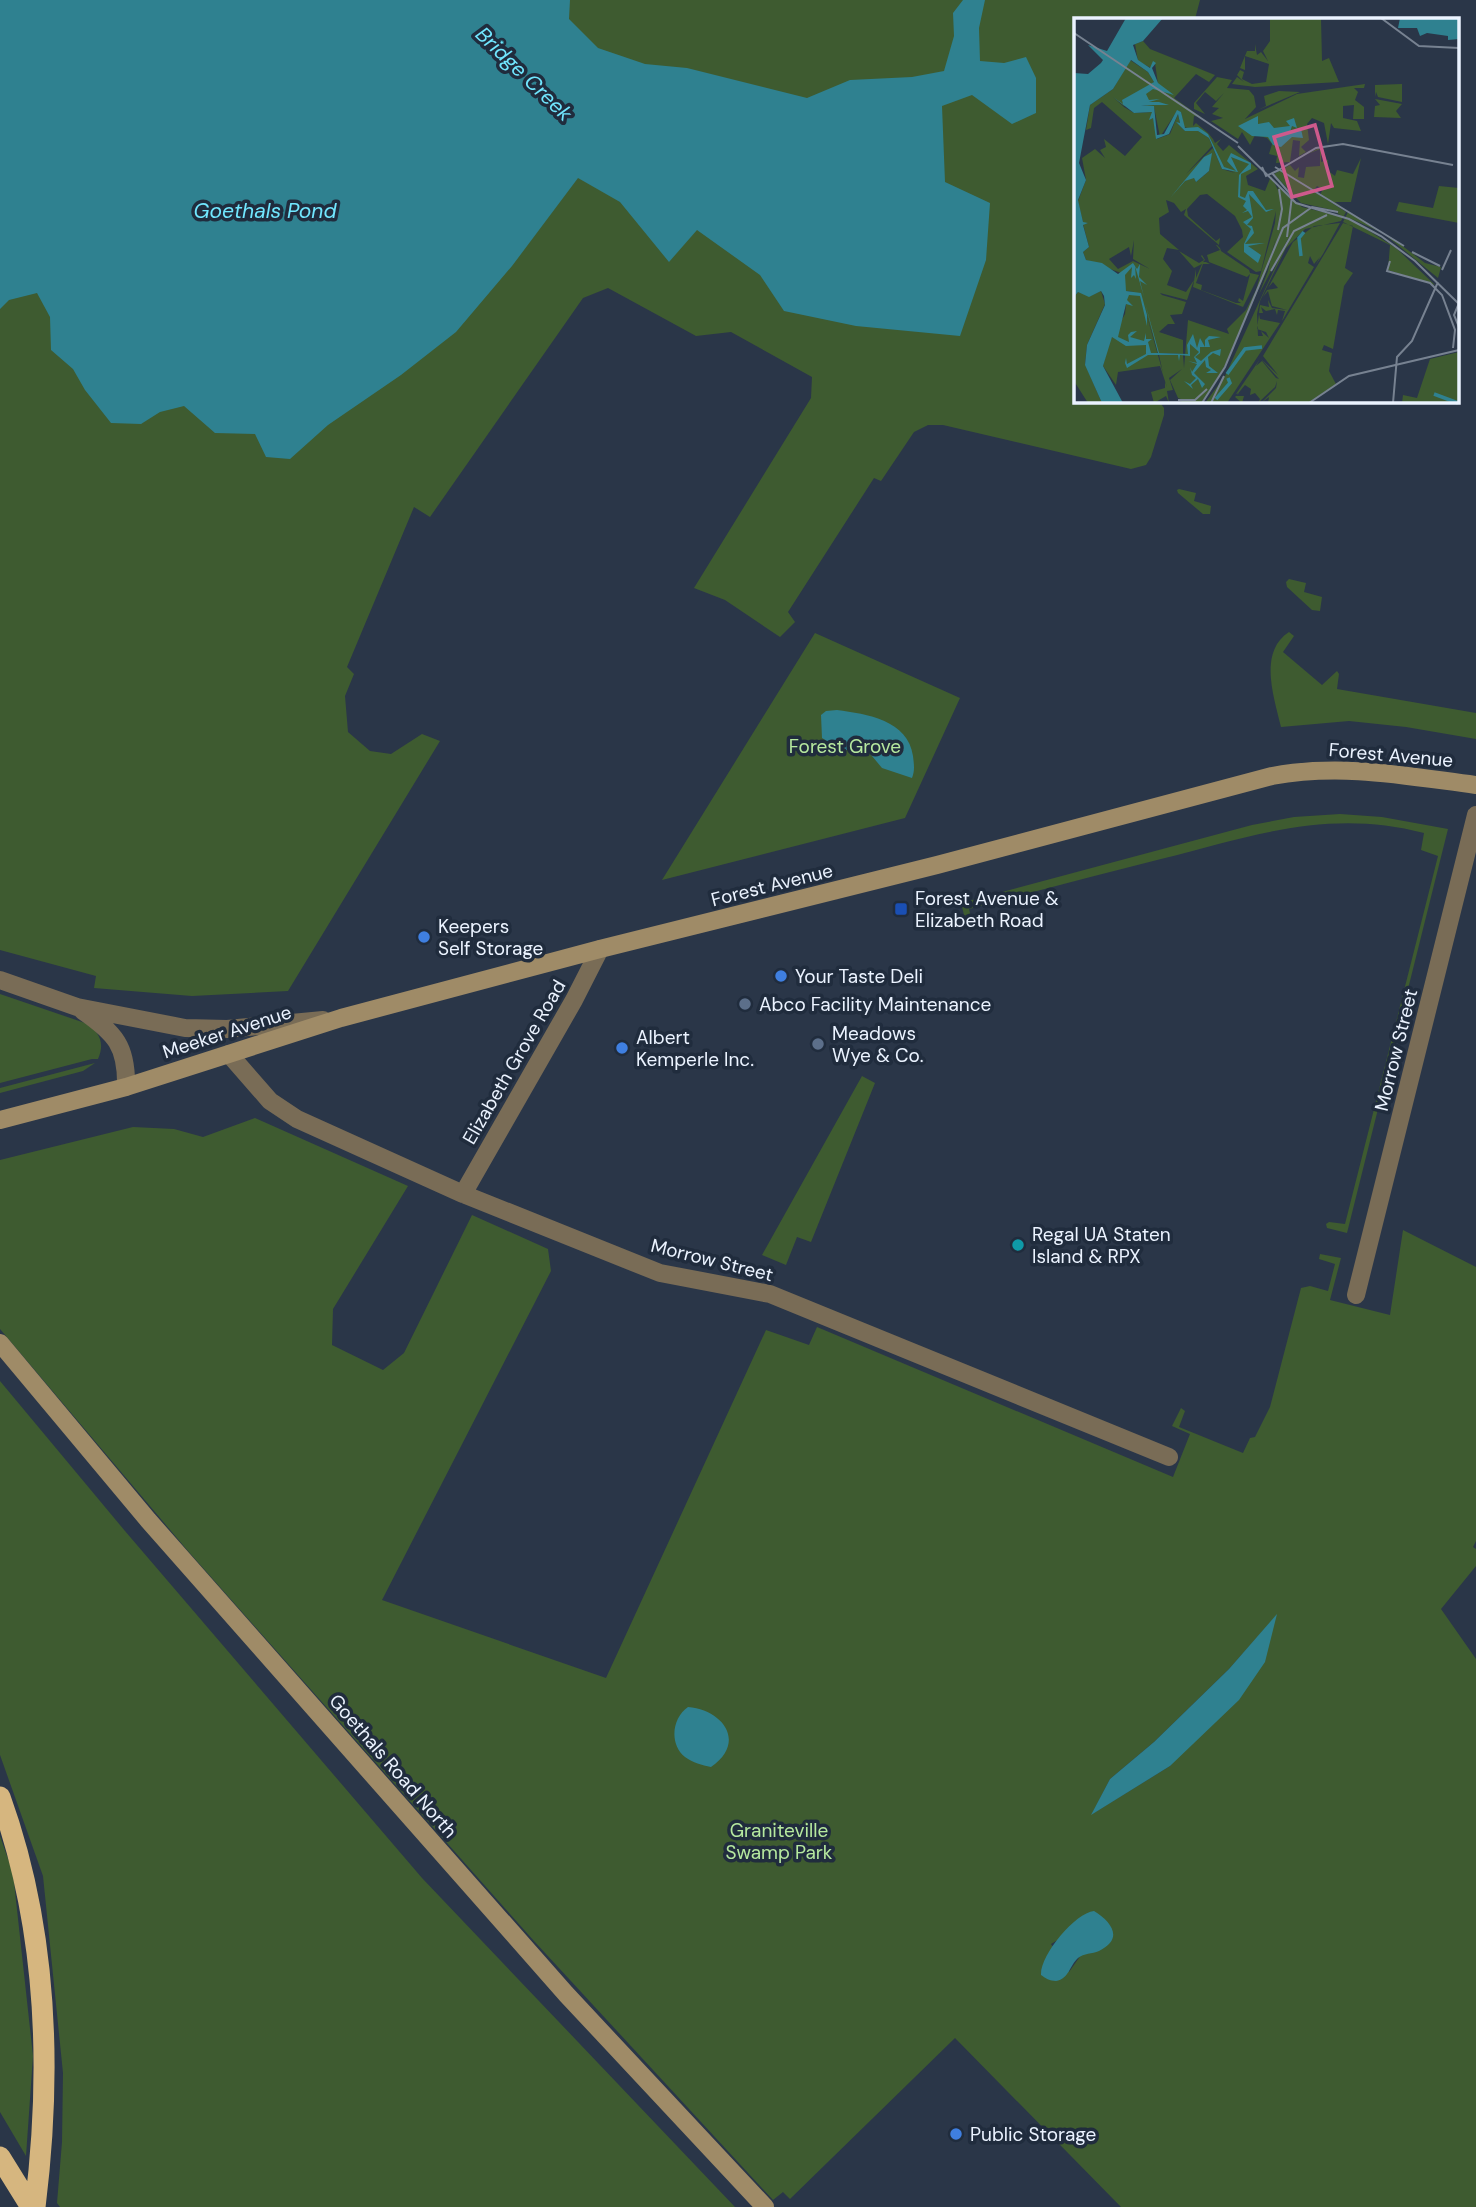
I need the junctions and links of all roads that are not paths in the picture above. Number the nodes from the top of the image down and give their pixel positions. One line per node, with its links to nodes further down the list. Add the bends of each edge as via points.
1 (1476, 785): 3 (main road, Forest Avenue, via 1360,770 1282,774)
2 (1476, 815): 11 (street, Morrow Street)
3 (600, 949): 6 (main road, Forest Avenue); 10 (street, Elizabeth Grove Road)
4 (0, 980): 5 (street, Forest Avenue)
5 (77, 1007): 6 (street, Forest Avenue, via 195,1028); 8 (street, Forest Avenue, via 109,1030 121,1046)
6 (341, 1018): 7 (main road, Meeker Avenue)
7 (229, 1054): 8 (main road, Meeker Avenue); 10 (street, Morrow Street, via 270,1101 298,1119)
8 (126, 1087): 9 (main road)
9 (0, 1120)
10 (463, 1194): 13 (street, Morrow Street, via 660,1273 770,1294)
11 (1356, 1295)
12 (0, 1343): 17 (main road, Goethals Road North, via 148,1520 566,1994)
13 (1169, 1457)
14 (0, 1797): 16 (highway, via 25,1887 44,2031 43,2115)
15 (0, 2157): 16 (highway)
16 (33, 2207)
17 (765, 2207)

